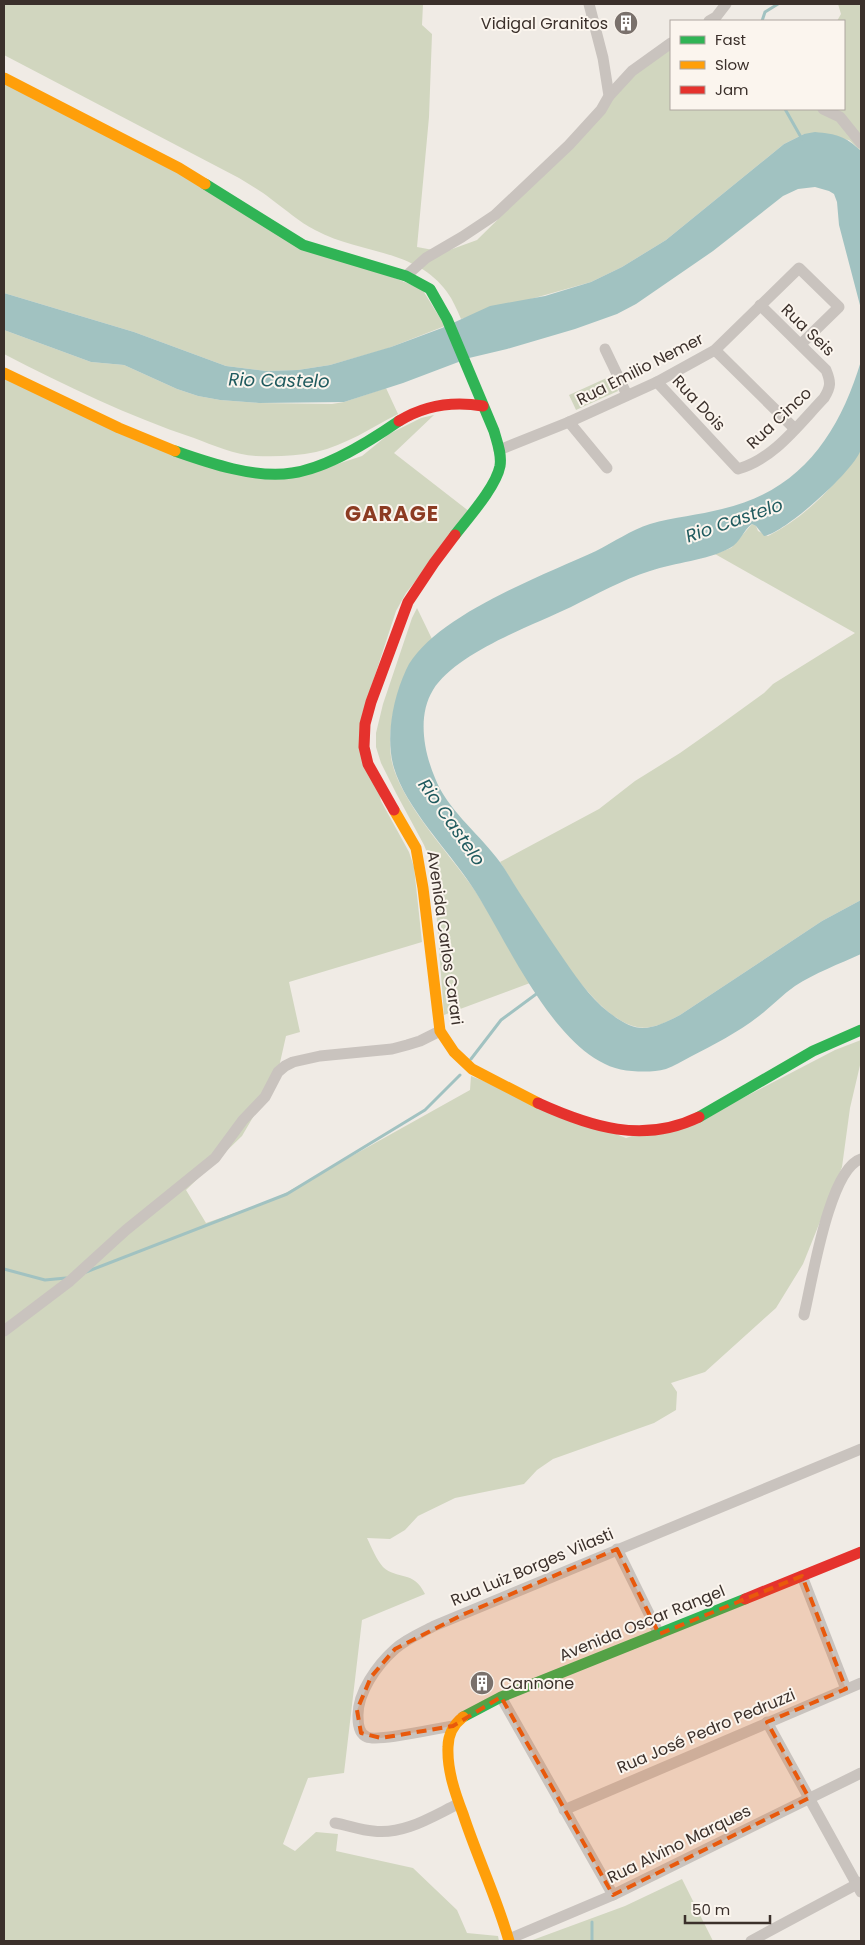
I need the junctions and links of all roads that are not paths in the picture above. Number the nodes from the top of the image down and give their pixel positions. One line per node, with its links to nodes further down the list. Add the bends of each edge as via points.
1 (589, 4): 6 (street)
2 (726, 4): 3 (street)
3 (715, 20)
4 (670, 44): 6 (street, via 632,71)
5 (4, 78): 9 (main road, Avenida Carlos Carari, via 179,168 303,245)
6 (609, 96): 9 (street, via 601,110 568,145 495,215 426,258)
7 (825, 110): 8 (street, via 840,117)
8 (861, 143)
9 (406, 276): 18 (main road, Avenida Carlos Carari, via 430,290 447,319)
10 (760, 305): 11 (street, Rua Seis); 11 (street, Rua Emilio Nemer, via 799,268 839,307); 13 (street, Rua Emilio Nemer)
11 (801, 344): 15 (street, Rua Seis, via 826,370)
12 (605, 349): 17 (street)
13 (715, 350): 16 (street, Rua Emilio Nemer); 20 (street)
14 (4, 373): 18 (main road, via 125,432 204,461 261,473 297,472 354,449 423,409 467,403)
15 (831, 380): 20 (street, Rua Cinco, via 824,398)
16 (657, 382): 17 (street, Rua Emilio Nemer); 23 (street, Rua Dois)
17 (627, 395): 19 (street, Rua Emilio Nemer)
18 (483, 406): 21 (main road, Avenida Carlos Carari)
19 (569, 422): 21 (street, Rua Emilio Nemer); 22 (street)
20 (794, 429): 23 (street, Rua Cinco, via 769,454)
21 (499, 450): 24 (main road, Avenida Carlos Carari, via 500,465 490,490 408,602 365,724 364,748 368,764 416,848)
22 (607, 468)
23 (738, 469)
24 (440, 1030): 25 (main road, Avenida Carlos Carari, via 452,1052 474,1071 524,1097 592,1124 644,1132 662,1130 690,1120 815,1048); 28 (street, via 420,1041 392,1049 320,1056 285,1066 278,1072 265,1097 215,1158 133,1224 70,1281)
25 (861, 1030)
26 (861, 1159): 27 (street, via 853,1162 836,1189)
27 (804, 1315)
28 (4, 1331)
29 (861, 1449): 30 (street, Rua Luiz Borges Vilasti)
30 (617, 1549): 33 (street); 38 (street, Rua Luiz Borges Vilasti, via 434,1626 395,1649 371,1677 357,1710 361,1733 368,1738)
31 (861, 1552): 32 (main road, Avenida Oscar Rangel)
32 (802, 1576): 33 (main road, Avenida Oscar Rangel); 35 (street)
33 (658, 1634): 36 (main road, Avenida Oscar Rangel)
34 (861, 1683): 35 (street, Rua José Pedro Pedruzzi)
35 (846, 1689): 37 (street, Rua José Pedro Pedruzzi)
36 (501, 1697): 38 (main road, Avenida Oscar Rangel, via 464,1716); 42 (street)
37 (767, 1722): 40 (street); 42 (street, Rua José Pedro Pedruzzi)
38 (453, 1726): 41 (main road, via 448,1735 447,1754)
39 (861, 1773): 40 (street, Rua Alvino Marques)
40 (809, 1798): 44 (street); 45 (street, Rua Alvino Marques)
41 (458, 1804): 43 (street, via 419,1824 396,1831 373,1831); 46 (main road, via 500,1908)
42 (564, 1810): 45 (street)
43 (335, 1823)
44 (860, 1886): 47 (street)
45 (613, 1895): 46 (street, Rua Alvino Marques)
46 (509, 1940)
47 (751, 1941)

